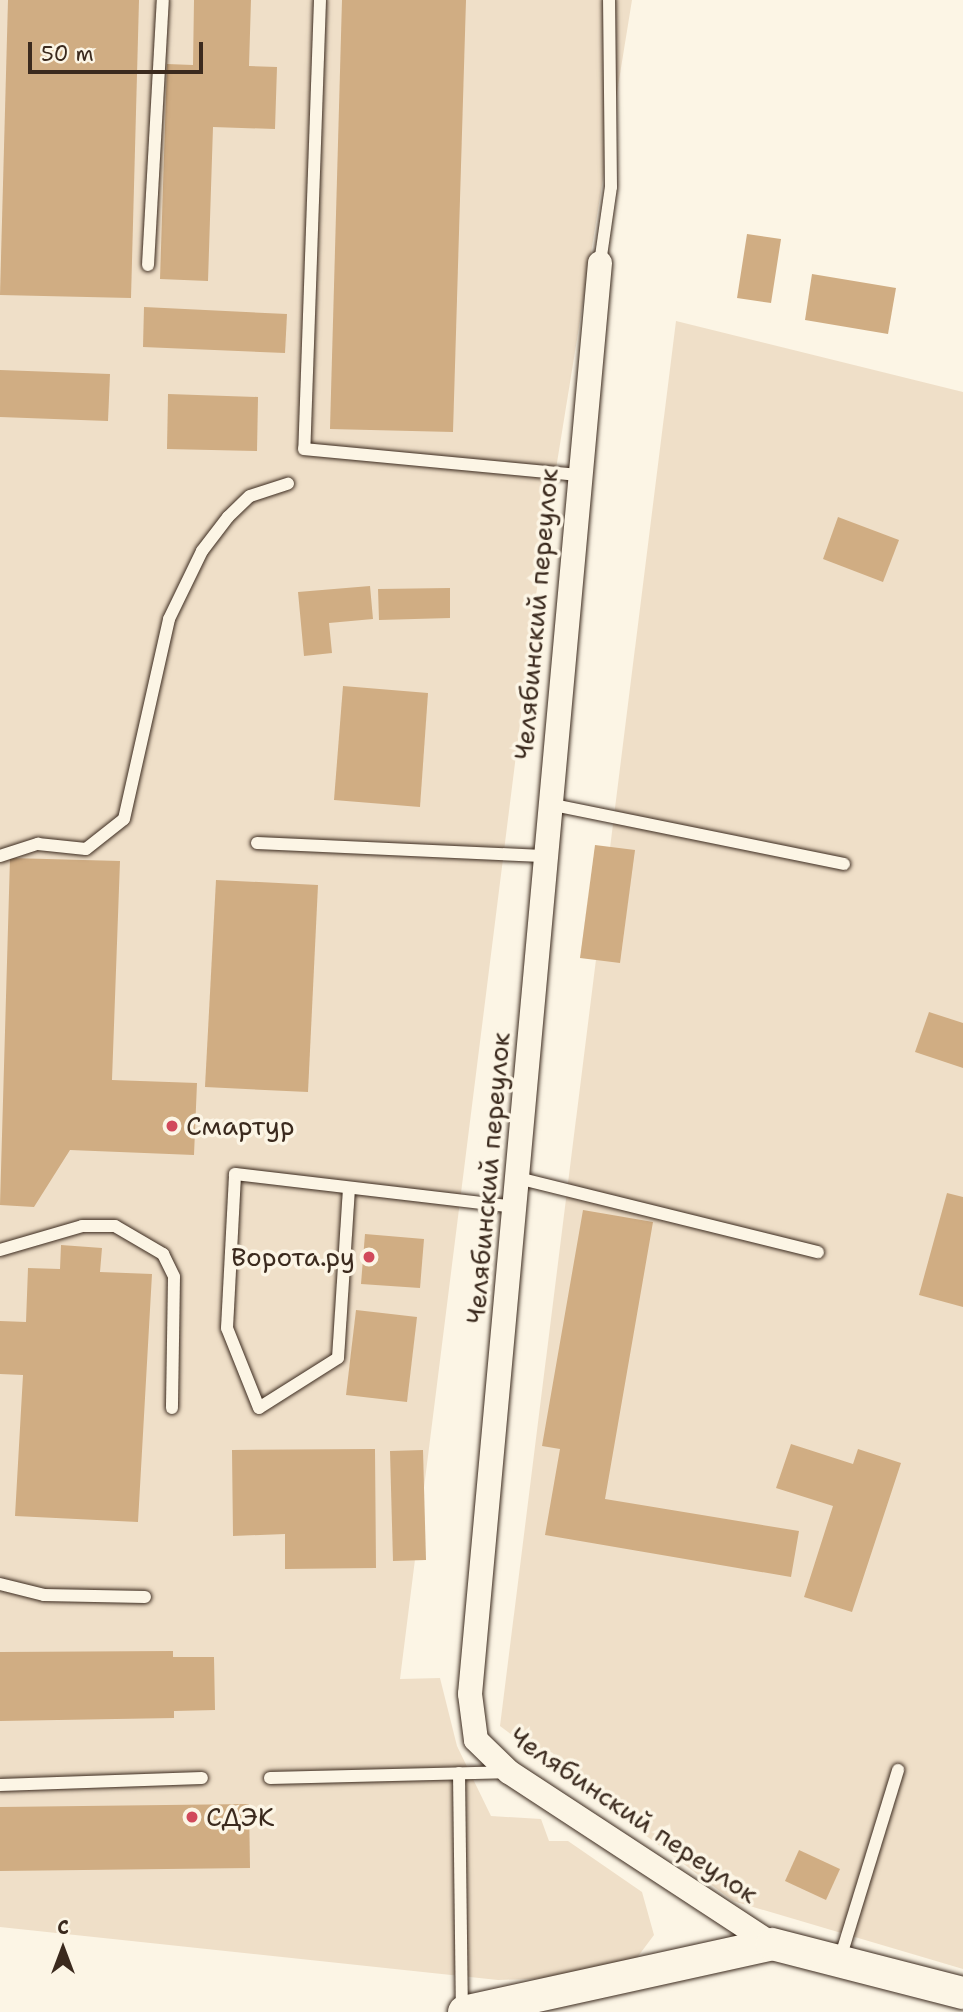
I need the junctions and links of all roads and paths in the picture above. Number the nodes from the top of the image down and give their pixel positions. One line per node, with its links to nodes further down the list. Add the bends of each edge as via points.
1 (163, 0): 5 (lane)
2 (320, 0): 6 (lane, via 304,449)
3 (609, 0): 4 (lane, via 611,187)
4 (600, 263): 6 (street, Челябинский переулок)
5 (148, 265)
6 (578, 475): 8 (street, Челябинский переулок)
7 (288, 484): 10 (lane, via 250,496 202,551 169,619 124,819 86,849 38,844)
8 (549, 804): 11 (street, Челябинский переулок); 12 (lane)
9 (257, 844): 11 (lane)
10 (0, 856)
11 (548, 856): 13 (street, Челябинский переулок)
12 (844, 864)
13 (518, 1178): 15 (street, Челябинский переулок); 17 (lane)
14 (349, 1188): 14 (lane, via 235,1174 227,1328 259,1408 338,1357); 15 (lane)
15 (516, 1207): 22 (street, Челябинский переулок, via 470,1695 476,1740)
16 (0, 1250): 18 (lane, via 82,1226 115,1226 163,1254 174,1277)
17 (818, 1252)
18 (172, 1408)
19 (0, 1584): 20 (lane, via 44,1595)
20 (145, 1597)
21 (898, 1770): 28 (lane)
22 (509, 1772): 23 (lane); 27 (street, Челябинский переулок)
23 (459, 1773): 25 (lane); 30 (lane)
24 (202, 1778): 26 (lane)
25 (270, 1778)
26 (0, 1785)
27 (772, 1944): 28 (street); 30 (street)
28 (838, 1962): 29 (street)
29 (963, 1993)
30 (463, 2012)

